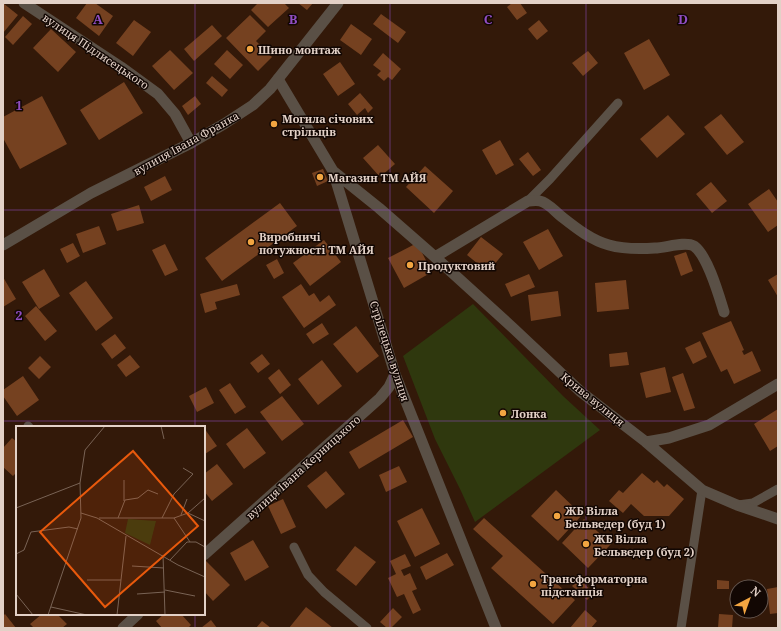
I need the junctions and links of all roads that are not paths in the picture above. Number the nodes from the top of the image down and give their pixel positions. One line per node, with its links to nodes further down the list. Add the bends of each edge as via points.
1 (24, 3): 5 (street, вулиця Підлисецького, via 158,94 175,114)
2 (338, 3): 3 (street, вулиця Івана Франка)
3 (278, 79): 5 (street, вулиця Івана Франка, via 253,105); 6 (street, Стрілецька вулиця)
4 (618, 103): 7 (lane)
5 (191, 143): 8 (street, вулиця Івана Франка, via 91,193)
6 (333, 171): 9 (street, Крива вулиця); 11 (street, Стрілецька вулиця)
7 (528, 201): 9 (street); 10 (street, via 545,203 589,237 609,245 634,248 687,244 693,246 704,260 715,283)
8 (3, 245)
9 (435, 257): 13 (street, Крива вулиця, via 581,392)
10 (724, 312)
11 (395, 374): 19 (street, вулиця Івана Керницького, via 380,398); 21 (street, Стрілецька вулиця)
12 (778, 384): 13 (street, via 709,425 669,438)
13 (646, 442): 15 (street, Крива вулиця)
14 (778, 489): 16 (lane, via 753,503)
15 (702, 490): 16 (street, Крива вулиця); 24 (lane)
16 (737, 505): 17 (street, Крива вулиця)
17 (778, 519)
18 (294, 547): 23 (lane, via 308,574 324,592)
19 (205, 554)
20 (137, 615): 22 (street)
21 (494, 627)
22 (123, 628)
23 (367, 628)
24 (681, 628)

